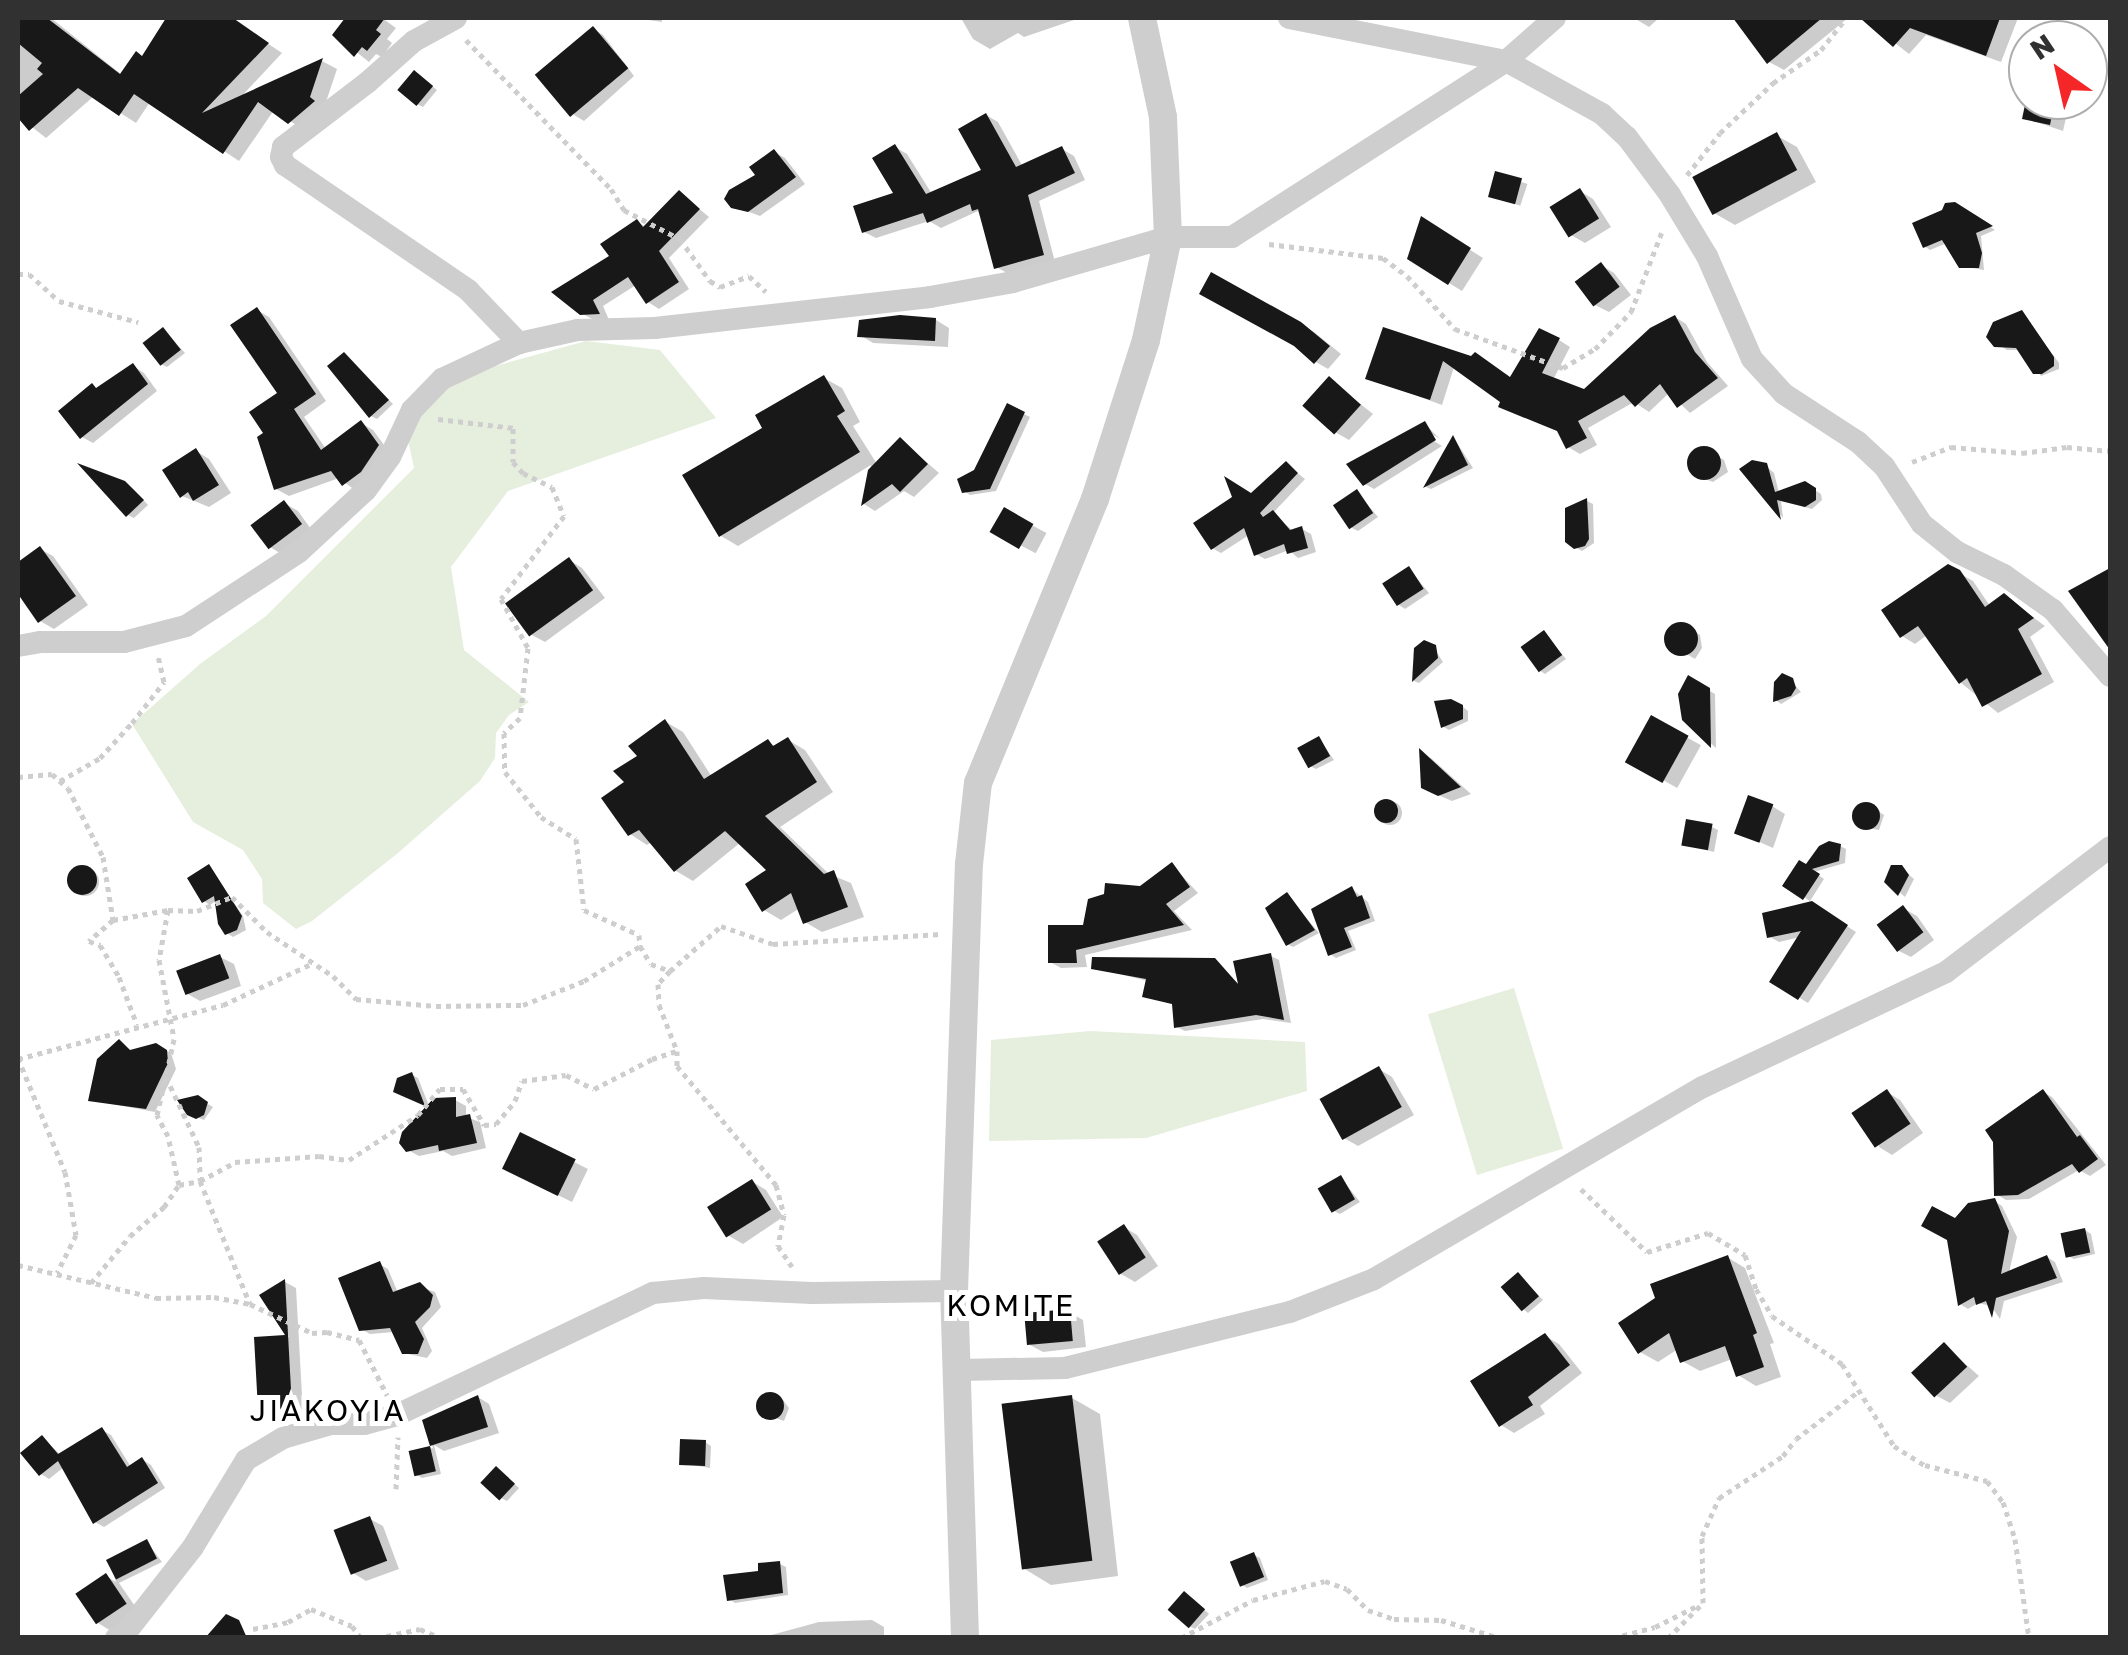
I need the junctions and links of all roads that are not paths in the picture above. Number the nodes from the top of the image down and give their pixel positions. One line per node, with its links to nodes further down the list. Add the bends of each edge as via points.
1 (449, 18): 7 (street, via 282,146 281,157 468,290)
2 (1142, 18): 6 (street, via 1163,117)
3 (1289, 18): 5 (street)
4 (1554, 18): 5 (street)
5 (1506, 60): 6 (street, via 1232,237); 9 (street, via 1602,114 1627,137 1707,256 1752,359 1784,394 1884,466 1922,524 2053,610)
6 (1168, 237): 7 (street, via 1013,282 930,297 654,328 578,330); 11 (street, via 1146,340 1095,499 978,783 963,937)
7 (518, 343): 8 (street, via 442,378 412,410 366,490 299,552 186,626 154,637)
8 (18, 646)
9 (2110, 676)
10 (2110, 847): 12 (street, via 1946,972 1704,1087 1374,1279 1290,1312 1065,1368)
11 (954, 1291): 12 (street); 13 (street, via 653,1293 396,1415 283,1438 246,1460 193,1548)
12 (958, 1370): 14 (street)
13 (116, 1638)
14 (965, 1638)

